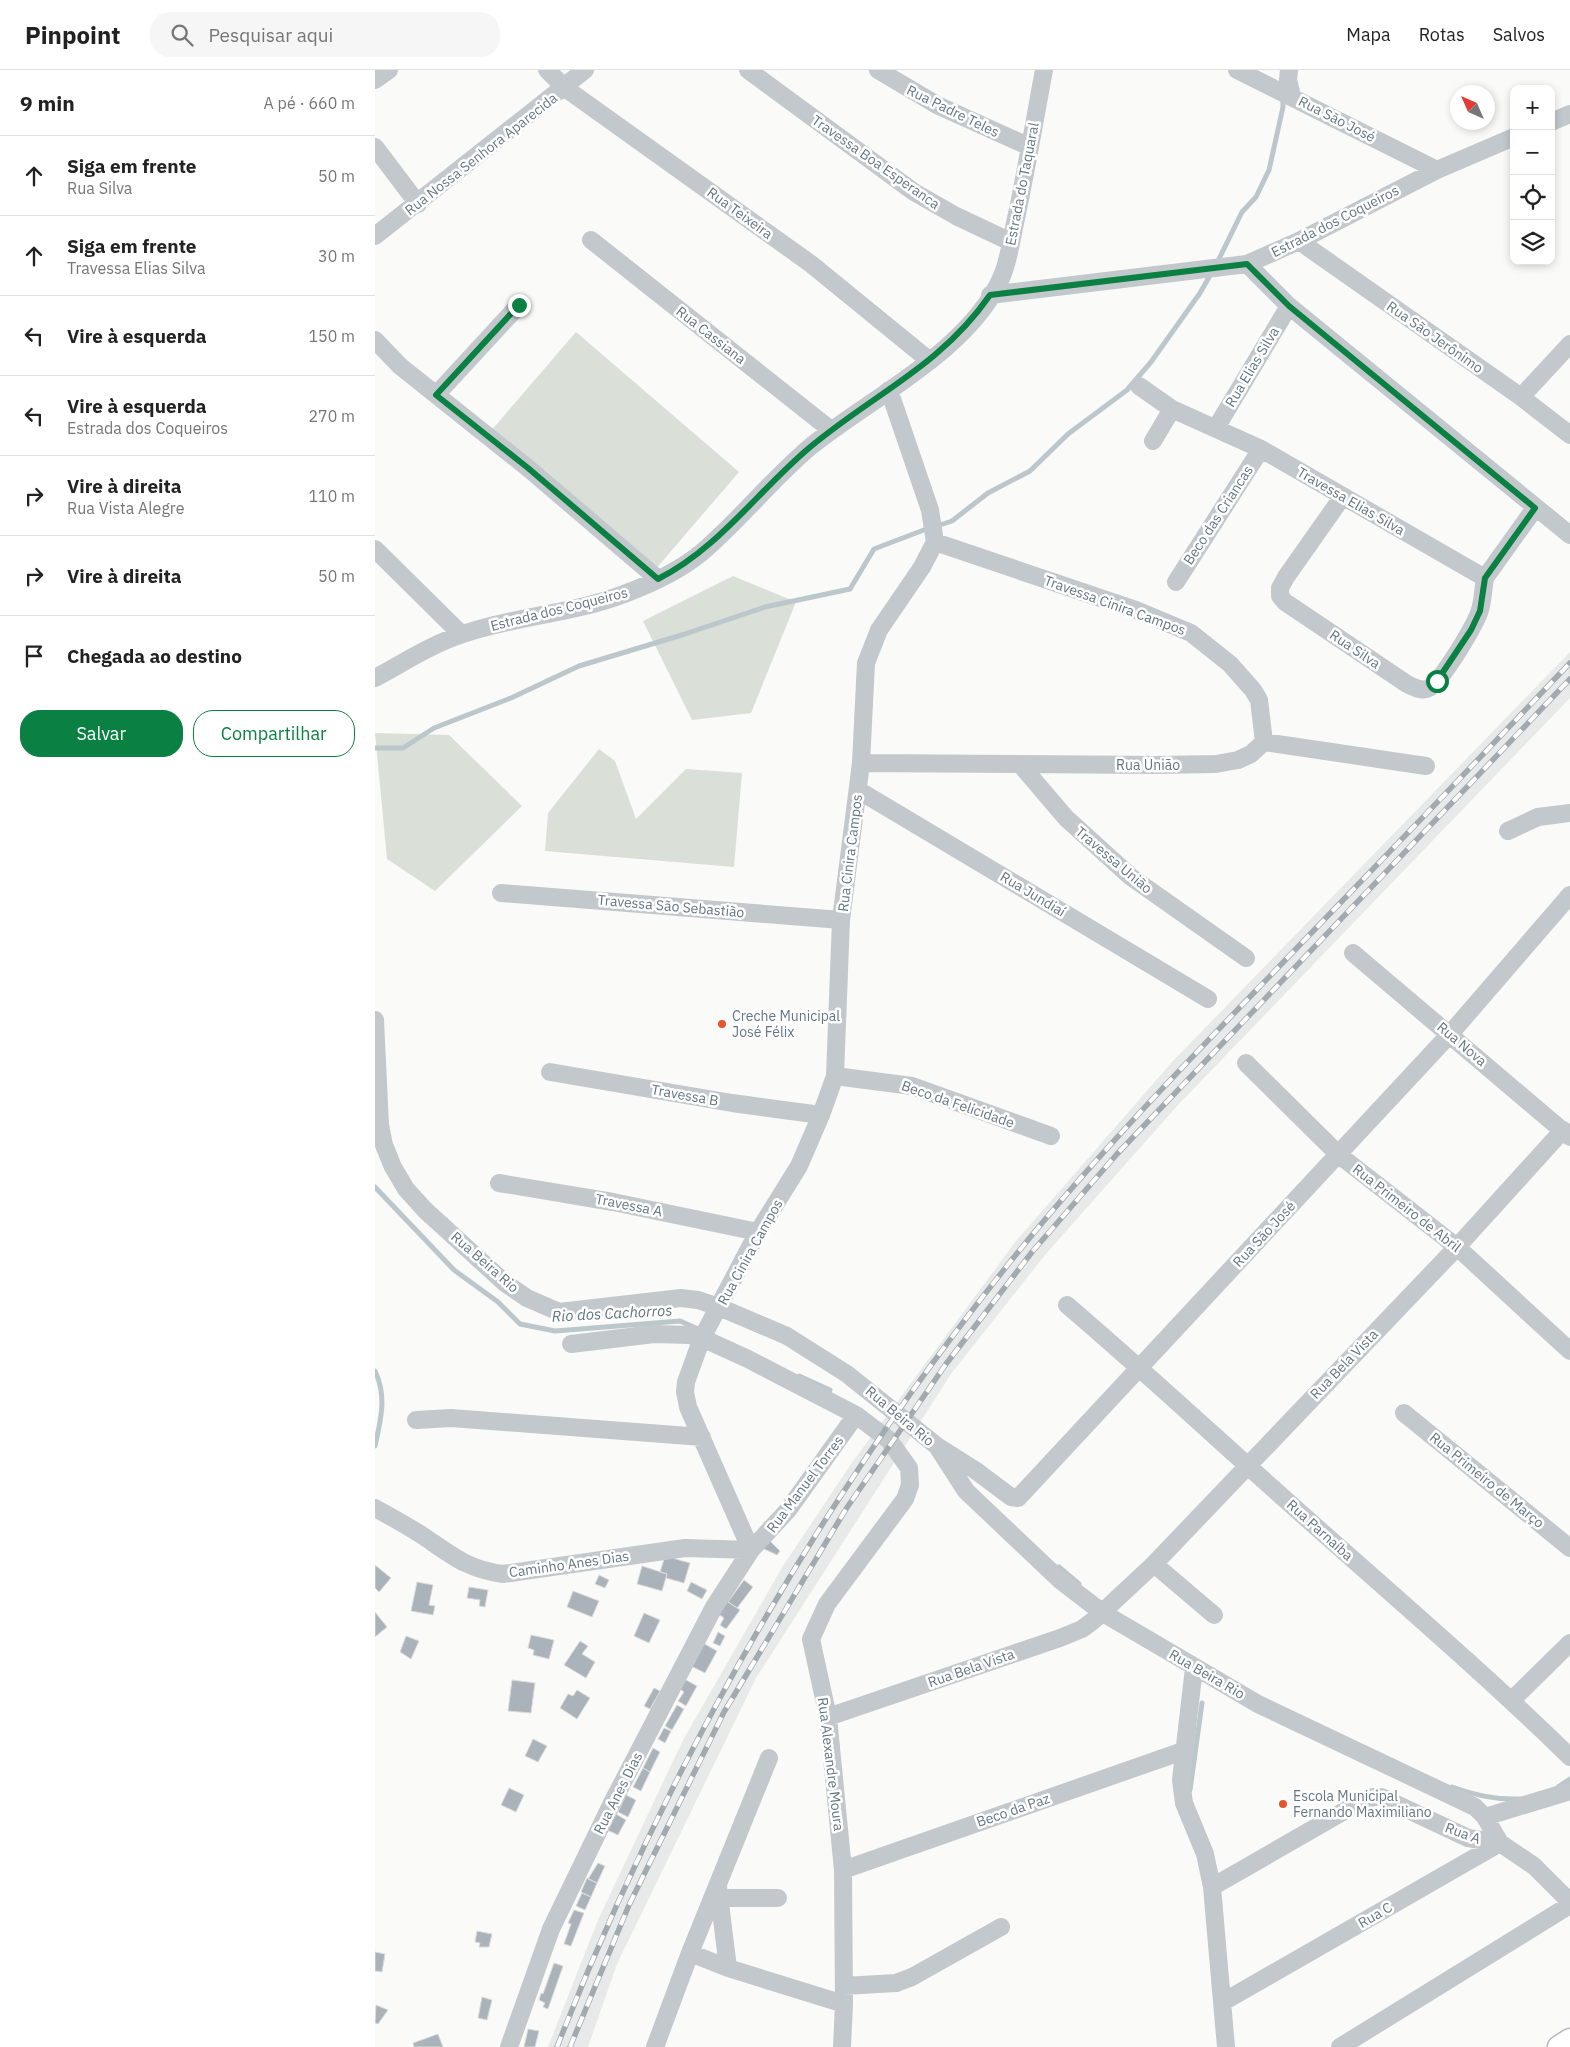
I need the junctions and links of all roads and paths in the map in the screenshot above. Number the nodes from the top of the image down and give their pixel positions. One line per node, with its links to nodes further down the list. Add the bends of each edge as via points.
1 (389, 70): 9 (street)
2 (547, 70): 10 (street, Rua Teixeira)
3 (585, 70): 10 (street, Rua Nossa Senhora Aparecida)
4 (748, 70): 22 (street, Travessa Boa Esperanca, via 914,192)
5 (878, 70): 16 (street, Rua Padre Teles, via 937,105)
6 (1044, 70): 16 (street, Estrada do Taquaral)
7 (1237, 70): 11 (street, Rua São José)
8 (1289, 70): 11 (street)
9 (375, 80)
10 (565, 88): 18 (street, Rua Nossa Senhora Aparecida); 29 (street, Rua Teixeira, via 811,264)
11 (1286, 94): 17 (street, Rua São José)
12 (1570, 114): 13 (street)
13 (1555, 120)
14 (1510, 139): 17 (street, Estrada dos Coqueiros)
15 (375, 147): 18 (street)
16 (1029, 147): 22 (street, Estrada do Taquaral)
17 (1437, 170): 21 (street, Estrada dos Coqueiros)
18 (417, 204): 19 (street, Rua Nossa Senhora Aparecida)
19 (375, 236)
20 (591, 240): 36 (street, Rua Cassiana)
21 (1299, 241): 23 (street, Estrada dos Coqueiros); 33 (street, Rua São Jerônimo)
22 (1011, 242): 24 (street, Estrada do Taquaral, via 1002,276)
23 (1247, 264): 24 (street, Estrada dos Coqueiros); 26 (street)
24 (990, 295): 29 (street, Estrada dos Coqueiros, via 957,337)
25 (519, 305): 32 (street)
26 (1289, 306): 35 (street, Rua Elias Silva); 41 (street)
27 (375, 340): 32 (street, via 400,366)
28 (1570, 344): 33 (street)
29 (930, 361): 31 (street, Estrada dos Coqueiros)
30 (1139, 386): 34 (street, Travessa Elias Silva)
31 (889, 390): 36 (street, Estrada dos Coqueiros); 43 (street, via 930,510)
32 (436, 395): 46 (street, via 528,468)
33 (1521, 397): 37 (street, Rua São Jerônimo)
34 (1172, 409): 35 (street, Travessa Elias Silva); 38 (street)
35 (1216, 428): 39 (street, Travessa Elias Silva)
36 (831, 430): 46 (street, Estrada dos Coqueiros, via 779,475 700,554)
37 (1570, 435)
38 (1153, 441)
39 (1261, 449): 40 (street, Travessa Elias Silva); 47 (street, Beco das Criancas)
40 (1343, 496): 45 (street, Travessa Elias Silva); 45 (street, Rua Silva, via 1286,578 1280,588 1280,596 1407,684 1419,689 1429,688 1437,681 1474,624 1480,611)
41 (1535, 508): 42 (street); 45 (street)
42 (1570, 535)
43 (935, 538): 50 (street, Travessa Cinira Campos, via 1191,633 1230,664 1253,690 1259,700); 51 (street, Rua Cinira Campos, via 922,566 870,648 863,680)
44 (375, 549): 48 (street)
45 (1485, 578)
46 (658, 579): 48 (street, Estrada dos Coqueiros, via 599,602 510,620)
47 (1176, 582)
48 (461, 634): 49 (street, Estrada dos Coqueiros)
49 (375, 678)
50 (1264, 742): 52 (street, Rua União, via 1238,760 1216,764); 53 (street)
51 (861, 763): 52 (street, Rua União); 54 (street, Rua Cinira Campos)
52 (1020, 764): 61 (street, Travessa União, via 1066,818 1124,872)
53 (1426, 766)
54 (858, 790): 59 (street, Rua Cinira Campos); 62 (street, Rua Jundiaí)
55 (1570, 813): 56 (street, via 1538,817)
56 (1508, 831)
57 (501, 893): 59 (street, Travessa São Sebastião)
58 (1570, 894): 64 (street, Rua São José)
59 (841, 920): 67 (street, Rua Cinira Campos)
60 (1353, 953): 64 (street, Rua Nova)
61 (1246, 958)
62 (1208, 999)
63 (375, 1020): 76 (street, Rua Beira Rio, via 380,1125 393,1167 406,1189 425,1210 505,1283 527,1298 559,1312 681,1298 698,1300)
64 (1450, 1034): 69 (street, Rua Nova); 71 (street, Rua São José)
65 (1246, 1063): 71 (street, Rua Primeiro de Abril)
66 (549, 1072): 68 (street, Travessa B)
67 (835, 1076): 68 (street, Rua Cinira Campos); 70 (street, Beco da Felicidade, via 912,1086)
68 (821, 1115): 73 (street, Rua Cinira Campos, via 799,1166)
69 (1566, 1134): 74 (street, Rua Bela Vista)
70 (1051, 1136)
71 (1339, 1155): 74 (street, Rua Primeiro de Abril); 80 (street, Rua São José)
72 (499, 1183): 73 (street, Travessa A, via 613,1202)
73 (758, 1232): 76 (street, Rua Cinira Campos)
74 (1457, 1247): 79 (street, Rua Primeiro de Abril); 86 (street, Rua Bela Vista)
75 (1067, 1305): 80 (street, Rua Parnaíba)
76 (717, 1310): 77 (street, Rua Cinira Campos); 85 (street, Rua Beira Rio, via 787,1336 824,1357)
77 (703, 1336): 78 (street, Rua Alexandre Moura, via 654,1334); 82 (street, Rua Alexandre Moura); 84 (street, Rua Cinira Campos, via 685,1392)
78 (571, 1344)
79 (1570, 1351)
80 (1139, 1366): 85 (street, Rua São José, via 1019,1498 1011,1497); 86 (street, Rua Parnaíba)
81 (1404, 1412): 88 (street, Rua Primeiro de Março)
82 (856, 1415): 89 (street, Rua Manuel Torres, via 788,1510); 96 (street, Rua Alexandre Moura, via 898,1450 909,1468 910,1485 905,1499 827,1604 813,1631 812,1649)
83 (416, 1420): 84 (street, via 451,1418)
84 (702, 1437): 89 (street, Rua Cinira Campos)
85 (937, 1446): 91 (street, Rua Beira Rio, via 966,1491 1060,1580)
86 (1246, 1465): 90 (street, Rua Bela Vista); 95 (street, Rua Parnaíba)
87 (375, 1508): 89 (street, Caminho Anes Dias, via 463,1564 485,1572 503,1574 685,1548)
88 (1570, 1548)
89 (751, 1550): 115 (street, Rua Anes Dias, via 710,1615 613,1801 551,1929)
90 (1154, 1564): 91 (street, Rua Bela Vista); 92 (street)
91 (1106, 1611): 94 (street, Rua Beira Rio); 96 (street, Rua Bela Vista, via 1082,1629 1060,1638)
92 (1213, 1615)
93 (1570, 1643): 95 (street)
94 (1195, 1668): 97 (street); 101 (street, Rua Beira Rio, via 1258,1704 1440,1789 1475,1807)
95 (1512, 1700): 98 (street, Rua Parnaíba)
96 (828, 1717): 103 (street, Rua Alexandre Moura)
97 (1183, 1751): 103 (street, Beco da Paz); 104 (street, via 1181,1780 1184,1803 1205,1854)
98 (1570, 1757)
99 (769, 1758): 105 (street)
100 (1570, 1792): 101 (street)
101 (1485, 1817): 102 (street)
102 (1500, 1843): 104 (street, Rua A, via 1468,1838 1381,1797 1373,1797); 107 (street, Rua A, via 1534,1866); 112 (street, Rua C)
103 (843, 1870): 111 (street, Rua Alexandre Moura)
104 (1212, 1887): 112 (street)
105 (719, 1892): 106 (street); 109 (street); 110 (street)
106 (778, 1898)
107 (1570, 1904): 119 (street, Rua A)
108 (1001, 1927): 111 (street, via 912,1977 896,1983)
109 (690, 1953): 110 (street); 116 (street)
110 (728, 1968): 113 (street)
111 (844, 1986): 113 (street, Rua Alexandre Moura)
112 (1223, 2002): 118 (street)
113 (844, 2004): 117 (street, Rua Alexandre Moura)
114 (1570, 2040): 120 (main road)
115 (509, 2047)
116 (655, 2047)
117 (842, 2047)
118 (1226, 2047)
119 (1339, 2047)
120 (1559, 2047)

